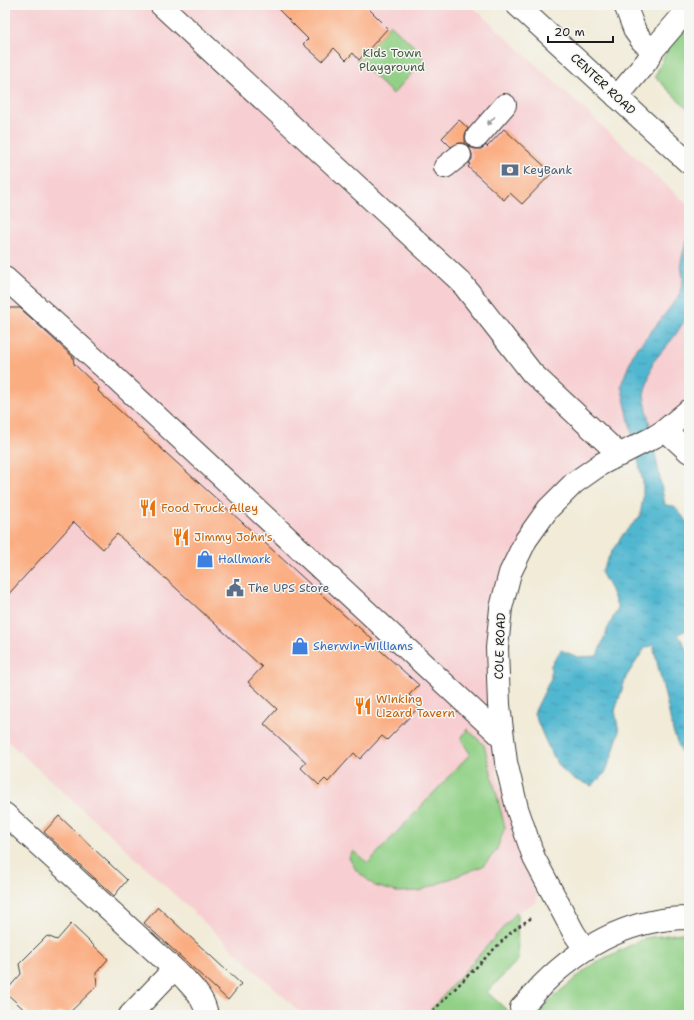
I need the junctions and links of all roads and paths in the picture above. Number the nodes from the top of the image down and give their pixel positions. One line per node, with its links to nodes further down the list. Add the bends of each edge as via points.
1 (161, 5): 13 (street, via 461,282 532,373)
2 (516, 5): 6 (street, CENTER ROAD)
3 (625, 5): 5 (street, via 635,31)
4 (689, 8): 5 (street)
5 (652, 50): 6 (street, via 647,61)
6 (617, 97): 9 (street, CENTER ROAD)
7 (505, 105): 8 (street, one-way to 8)
8 (477, 137)
9 (689, 163)
10 (5, 278): 15 (street)
11 (689, 410): 12 (street, COLE ROAD)
12 (659, 433): 13 (street, COLE ROAD); 14 (street)
13 (626, 452): 15 (street, COLE ROAD, via 601,464 574,483 548,509 526,540 510,573 501,608 497,648)
14 (689, 452)
15 (503, 738): 19 (street, COLE ROAD, via 517,808 534,858)
16 (5, 814): 20 (street)
17 (533, 917): 24 (path, via 508,934)
18 (689, 918): 19 (street, via 636,925)
19 (585, 949): 21 (street, via 542,985)
20 (174, 969): 22 (street); 23 (street, via 198,992)
21 (521, 1008)
22 (130, 1015)
23 (207, 1015)
24 (429, 1015)

